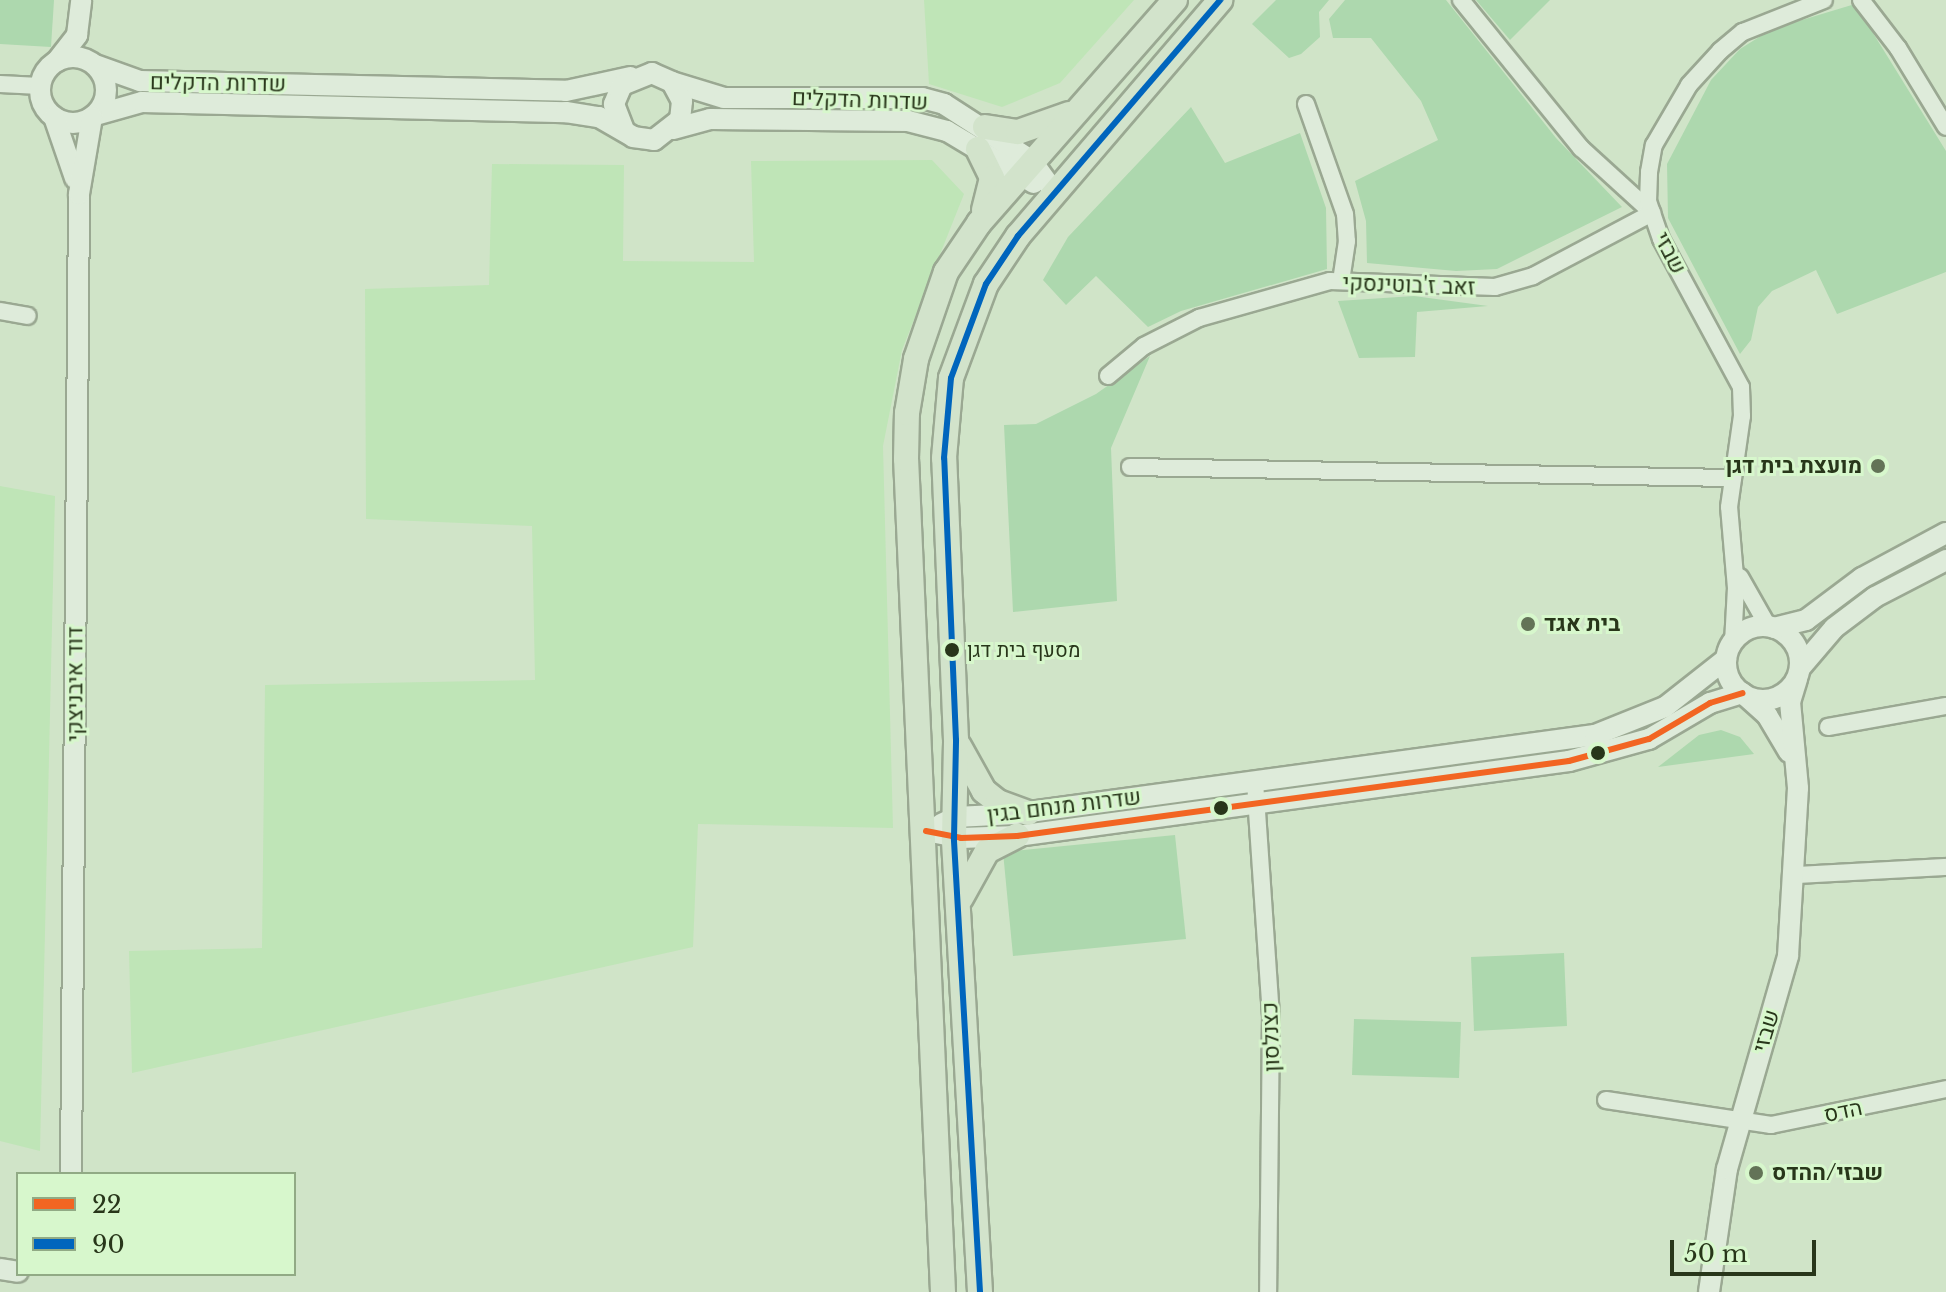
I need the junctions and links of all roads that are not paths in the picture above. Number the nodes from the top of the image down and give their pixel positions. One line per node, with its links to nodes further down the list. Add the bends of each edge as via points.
1 (1175, 0): 14 (main road)
2 (1220, 0): 22 (main road)
3 (1461, 0): 24 (street, שבזי, via 1581,148)
4 (1824, 0): 24 (street, via 1743,32 1689,85 1654,145 1648,202)
5 (1861, 0): 17 (street, via 1898,48)
6 (81, 9): 7 (street, via 71,48); 8 (street)
7 (57, 61): 8 (street, via 78,57); 12 (street)
8 (94, 64): 9 (street, שדרות הדקלים, via 140,81 566,91); 15 (street, via 106,90)
9 (631, 77): 10 (street, via 652,73); 19 (street, via 614,104)
10 (672, 82): 18 (street, via 682,110); 20 (street, שדרות הדקלים, via 724,98 922,98 944,104)
11 (0, 84): 12 (street)
12 (40, 86): 16 (street, via 43,106)
13 (1306, 104): 26 (street, via 1345,214)
14 (1075, 111): 20 (main road, via 1018,132); 21 (main road)
15 (94, 116): 16 (street, via 78,123); 19 (street, שדרות הדקלים, via 142,102 566,112 599,117); 23 (street, דוד איבניצקי)
16 (54, 117): 23 (street, דוד איבניצקי)
17 (1946, 127)
18 (673, 129): 19 (street, via 654,140); 20 (street, שדרות הדקלים, via 710,119 889,120)
19 (624, 130)
20 (981, 138): 21 (street, שדרות הדקלים); 25 (main road, via 992,178)
21 (1024, 168): 22 (street, שדרות הדקלים); 25 (main road)
22 (1053, 190): 41 (main road, via 986,284 951,378 944,458)
23 (79, 194): 55 (street, דוד איבניצקי)
24 (1652, 213): 26 (street, זאב ז'בוטינסקי, via 1533,276 1495,287); 31 (street, שבזי, via 1741,387)
25 (979, 223): 47 (main road, via 946,272 929,313 907,413)
26 (1341, 281): 29 (street, זאב ז'בוטינסקי, via 1199,318 1144,346)
27 (0, 311): 28 (street)
28 (28, 316)
29 (1108, 376)
30 (1130, 467): 31 (street)
31 (1733, 478): 34 (street, שבזי, via 1729,507)
32 (1946, 533): 35 (street, via 1862,578 1806,620)
33 (1946, 560): 37 (street, via 1875,597 1834,628)
34 (1735, 565): 35 (street, שבזי, via 1754,609); 36 (street, שבזי)
35 (1771, 628): 36 (street, via 1749,629); 37 (street, via 1794,643)
36 (1730, 651): 38 (street, via 1731,681); 43 (street, שדרות מנחם בגין, via 1665,707 1595,735)
37 (1798, 673): 38 (street, via 1781,696); 42 (street, שבזי, via 1789,710)
38 (1744, 695): 42 (street, שבזי, via 1767,715); 44 (street, שדרות מנחם בגין, via 1710,703 1649,739 1600,755)
39 (1946, 706): 40 (street)
40 (1828, 727)
41 (956, 740): 45 (main road, via 984,791); 46 (main road)
42 (1796, 766): 50 (street, שבזי)
43 (1255, 782): 44 (street, כצנלסון); 45 (street, שדרות מנחם בגין)
44 (1258, 803): 48 (street, שדרות מנחם בגין); 58 (street, כצנלסון, via 1273,1109)
45 (1028, 813): 46 (street, שדרות מנחם בגין)
46 (955, 828): 47 (street, שדרות מנחם בגין); 48 (street, שדרות מנחם בגין); 51 (main road)
47 (926, 831): 56 (main road)
48 (1017, 836): 51 (main road, via 987,851)
49 (1946, 867): 50 (street)
50 (1796, 875): 54 (street, שבזי, via 1788,956)
51 (960, 900): 57 (main road)
52 (1946, 1089): 54 (street, הדס, via 1792,1122)
53 (1606, 1100): 54 (street, הדס)
54 (1739, 1120): 59 (street, שבזי)
55 (71, 1172)
56 (943, 1292)
57 (980, 1292)
58 (1268, 1292)
59 (1709, 1292)

